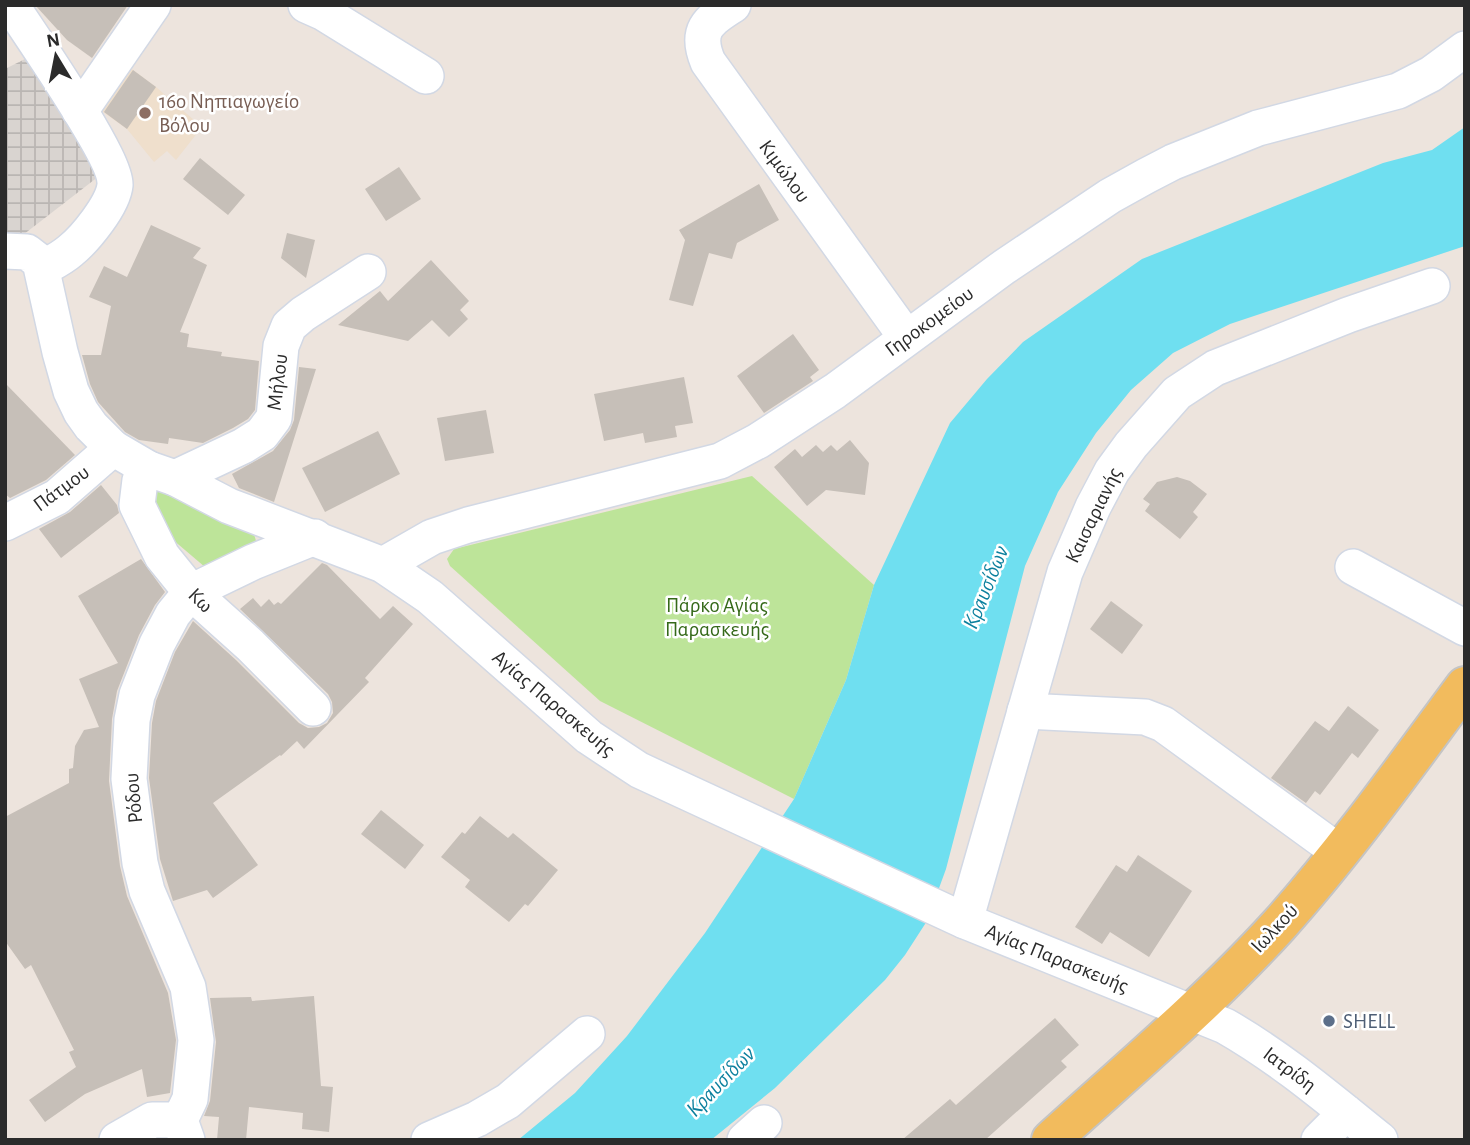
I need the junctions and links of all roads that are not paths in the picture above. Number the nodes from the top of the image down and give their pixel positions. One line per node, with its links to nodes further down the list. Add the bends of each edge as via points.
1 (11, 5): 7 (street)
2 (153, 5): 7 (street)
3 (306, 5): 6 (street)
4 (733, 5): 12 (street, Κιμώλου, via 705,26 702,40 708,62)
5 (1465, 49): 12 (street, Γηροκομείου, via 1398,91 1258,128 1173,162 1090,209)
6 (426, 76)
7 (80, 111): 9 (street, via 111,167 114,191 81,240)
8 (5, 251): 9 (street, via 32,253)
9 (43, 268): 13 (street, Αγίας Παρασκευής, via 71,391 81,412)
10 (369, 272): 14 (street, Μήλου, via 289,326 281,346 274,418 269,427 243,446)
11 (1432, 286): 23 (street, Καισαριανής, via 1237,359 1201,375 1177,393 1130,445 1093,507 1056,597)
12 (906, 337): 17 (street, Γηροκομείου, via 835,391 720,461 468,525 432,537)
13 (113, 448): 14 (street, Αγίας Παρασκευής); 15 (street, Πάτμου, via 57,496)
14 (162, 473): 16 (street, Αγίας Παρασκευής, via 229,506); 19 (street, Κω, via 140,480 137,505 162,556)
15 (5, 523)
16 (315, 537): 17 (street, Αγίας Παρασκευής); 19 (street, Ρόδου)
17 (383, 565): 25 (street, Αγίας Παρασκευής, via 430,597 565,717 639,770)
18 (1353, 567): 20 (street)
19 (191, 592): 22 (street, Κω); 29 (street, Ρόδου, via 173,614 147,667 137,695 130,747 140,863 147,891 188,986 192,1009 196,1041)
20 (1465, 628)
21 (1465, 687): 24 (main road, Ιωλκού)
22 (313, 708)
23 (1025, 711): 24 (street, via 1136,716 1163,724); 25 (street, Καισαριανής)
24 (1339, 852): 26 (main road, Ιωλκού, via 1277,927)
25 (954, 916): 26 (street, Αγίας Παρασκευής)
26 (1193, 1012): 28 (street, Ιατρίδη, via 1259,1045); 32 (main road, Ιωλκού)
27 (587, 1034): 31 (street, via 508,1101)
28 (1346, 1113): 33 (street); 34 (street, Ιατρίδη)
29 (184, 1130): 30 (street, via 152,1120)
30 (117, 1140)
31 (429, 1140)
32 (1051, 1140)
33 (1318, 1140)
34 (1380, 1140)

